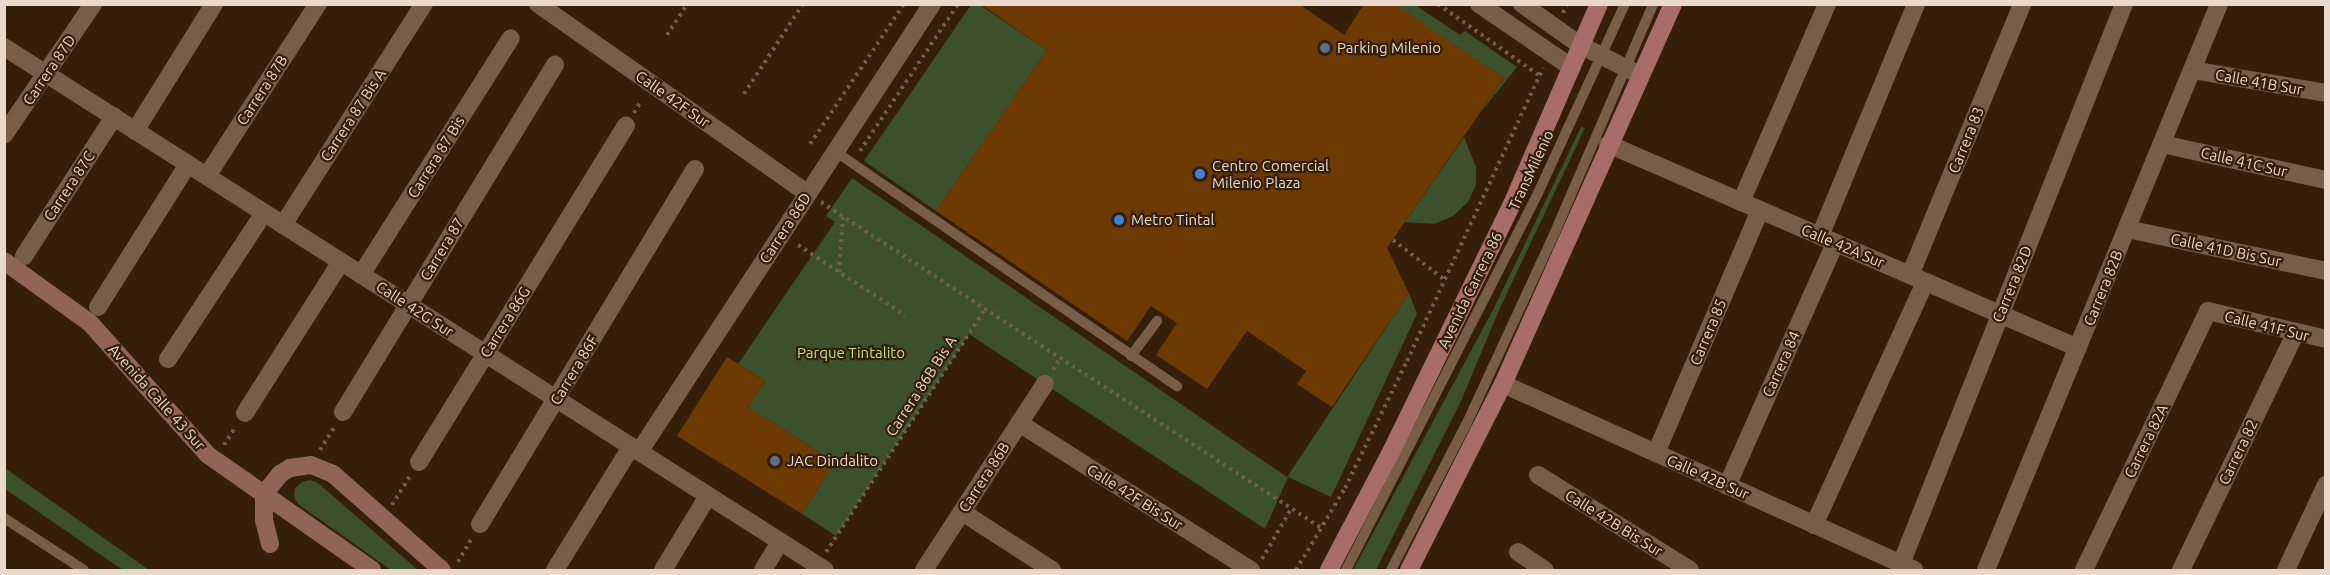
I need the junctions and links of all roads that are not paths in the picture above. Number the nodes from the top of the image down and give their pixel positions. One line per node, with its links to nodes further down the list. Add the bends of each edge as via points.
1 (93, 4): 26 (street, Carrera 87D)
2 (214, 4): 30 (street)
3 (318, 4): 37 (street, Carrera 87B)
4 (424, 4): 43 (street, Carrera 87 Bis A)
5 (538, 4): 39 (street, Calle 42F Sur)
6 (932, 4): 34 (street, Carrera 86D)
7 (1479, 4): 23 (street)
8 (1522, 4): 19 (street)
9 (1599, 4): 19 (main road, Avenida Carrera 86)
10 (1624, 4): 21 (lane, TransMilenio)
11 (1653, 4): 25 (lane)
12 (1673, 4): 25 (main road)
13 (1827, 4): 40 (street)
14 (1916, 4): 45 (street, Carrera 84)
15 (2022, 4): 51 (street, Carrera 83)
16 (2124, 4): 55 (street, Carrera 82D)
17 (2219, 4): 24 (street, Carrera 82B)
18 (511, 38): 50 (street, Carrera 87 Bis)
19 (1580, 45): 21 (street); 23 (main road, Avenida Carrera 86)
20 (4, 47): 26 (street, Calle 42G Sur)
21 (1601, 55): 25 (street); 97 (lane, TransMilenio, via 1538,193)
22 (555, 65): 52 (street, Carrera 87)
23 (1571, 67): 96 (main road, Avenida Carrera 86, via 1512,204)
24 (2192, 70): 27 (street, Calle 41B Sur); 33 (street, Carrera 82B)
25 (1633, 71): 32 (main road); 98 (lane, via 1466,425)
26 (46, 73): 28 (street, Calle 42G Sur); 31 (street, Carrera 87D)
27 (2325, 93)
28 (114, 117): 30 (street, Calle 42G Sur); 46 (street, Carrera 87C)
29 (626, 126): 60 (street, Carrera 86G)
30 (135, 131): 35 (street, Calle 42G Sur)
31 (4, 135)
32 (1608, 144): 40 (street, Calle 42A Sur); 64 (main road)
33 (2162, 144): 38 (street, Calle 41C Sur); 44 (street, Carrera 82B)
34 (836, 152): 39 (street, Carrera 86D); 61 (lane)
35 (188, 164): 37 (street, Calle 42G Sur); 53 (street)
36 (695, 169): 66 (street, Carrera 86F)
37 (207, 176): 42 (street, Calle 42G Sur)
38 (2325, 180)
39 (808, 194): 70 (street, Carrera 86D)
40 (1741, 202): 41 (street, Calle 42A Sur)
41 (1760, 210): 45 (street, Calle 42A Sur); 71 (street, Carrera 85)
42 (264, 213): 43 (street, Calle 42G Sur); 62 (street)
43 (283, 225): 48 (street, Calle 42G Sur)
44 (2127, 229): 49 (street, Calle 41D Bis Sur); 59 (street, Carrera 82B)
45 (1828, 239): 51 (street, Calle 42A Sur); 75 (street, Carrera 84)
46 (24, 256)
47 (4, 261): 76 (main road, Avenida Calle 43 Sur, via 90,323 215,459)
48 (341, 262): 50 (street, Calle 42G Sur); 68 (street)
49 (2325, 271)
50 (362, 275): 52 (street, Calle 42G Sur)
51 (1917, 278): 55 (street, Calle 42A Sur); 81 (street, Carrera 83)
52 (408, 304): 60 (street, Calle 42G Sur); 67 (street, Carrera 87)
53 (98, 307)
54 (2208, 311): 57 (street, Calle 41F Sur); 103 (street, Carrera 82A)
55 (2000, 314): 59 (street, Calle 42A Sur); 85 (street, Carrera 82D)
56 (1157, 321): 61 (lane)
57 (2295, 334): 58 (street, Calle 41F Sur); 104 (street, Carrera 82)
58 (2325, 339)
59 (2078, 348): 102 (street, Carrera 82B)
60 (485, 354): 66 (street, Calle 42G Sur); 72 (street, Carrera 86G)
61 (1131, 356): 65 (lane)
62 (168, 359)
63 (1045, 384): 69 (street, Carrera 86B)
64 (1503, 384): 71 (street, Calle 42B Sur); 99 (main road)
65 (1177, 386)
66 (556, 399): 70 (street, Calle 42G Sur); 80 (street, Carrera 86F)
67 (343, 412)
68 (245, 413)
69 (1019, 423): 78 (street, Carrera 86B); 86 (street, Calle 42F Bis Sur)
70 (635, 449): 77 (street, Calle 42G Sur); 91 (street, Carrera 86D)
71 (1656, 453): 75 (street, Calle 42B Sur)
72 (419, 462)
73 (1538, 475): 101 (street, Calle 42B Bis Sur)
74 (2325, 485): 105 (street)
75 (1727, 486): 81 (street, Calle 42B Sur)
76 (264, 494): 83 (main road, via 264,520); 89 (main road, Avenida Calle 43 Sur); 90 (main road, via 290,468 311,465 333,474)
77 (708, 496): 82 (street, Calle 42G Sur); 92 (street)
78 (962, 512): 94 (street, Carrera 86B); 95 (street)
79 (4, 518): 88 (lane)
80 (480, 524)
81 (1814, 525): 85 (street, Calle 42B Sur)
82 (780, 542): 87 (street, Calle 42G Sur); 93 (street)
83 (270, 544)
84 (1518, 552): 100 (street)
85 (1897, 566)
86 (1256, 567)
87 (821, 568)
88 (84, 570)
89 (372, 570)
90 (442, 570)
91 (555, 570)
92 (663, 570)
93 (763, 570)
94 (924, 570)
95 (1052, 570)
96 (1329, 570)
97 (1346, 570)
98 (1391, 570)
99 (1409, 570)
100 (1545, 570)
101 (1690, 570)
102 (1986, 570)
103 (2084, 570)
104 (2181, 570)
105 (2286, 570)

